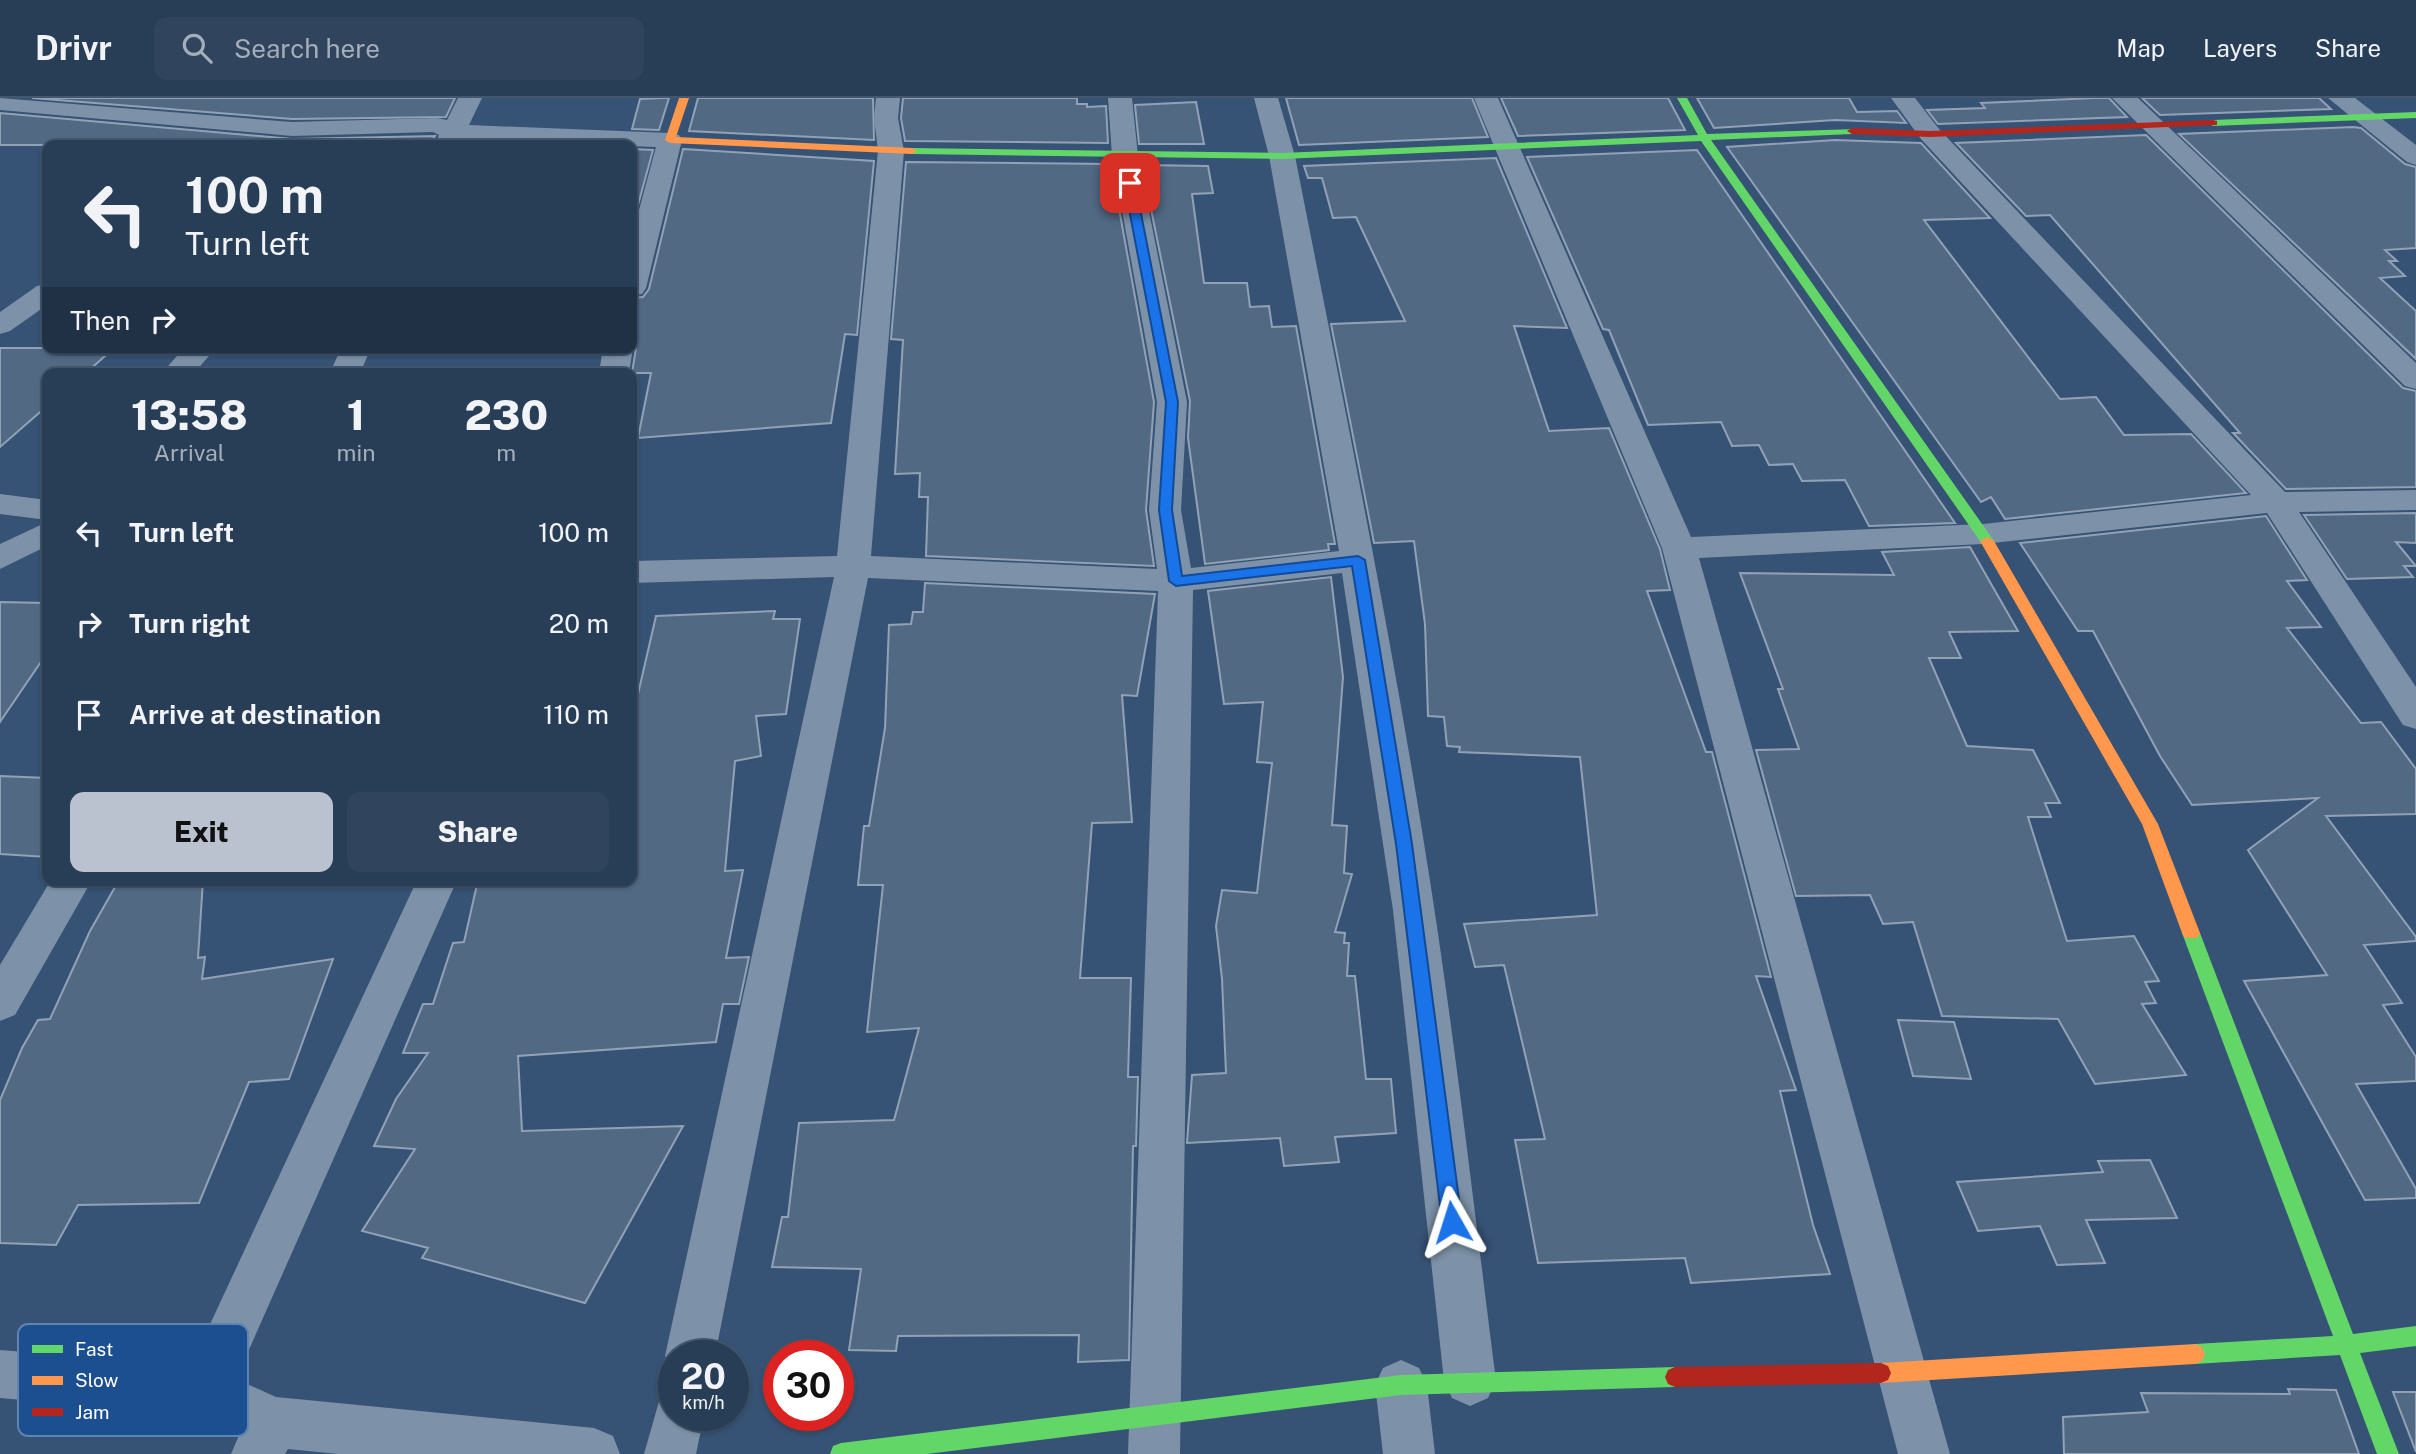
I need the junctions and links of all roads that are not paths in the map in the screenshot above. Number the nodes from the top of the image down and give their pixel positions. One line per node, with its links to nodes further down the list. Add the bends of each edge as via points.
1 (470, 98): 19 (street)
2 (684, 98): 22 (street)
3 (888, 98): 24 (street)
4 (1119, 98): 25 (street)
5 (1266, 98): 26 (street)
6 (1486, 98): 23 (street)
7 (1682, 98): 20 (street)
8 (1903, 98): 17 (street)
9 (2124, 98): 15 (street)
10 (2340, 98): 14 (street)
11 (0, 103): 16 (street)
12 (314, 106): 16 (street)
13 (2416, 115): 14 (street)
14 (2362, 117): 15 (street); 27 (street)
15 (2152, 127): 17 (street); 33 (street)
16 (292, 129): 18 (street); 21 (street)
17 (1930, 134): 20 (street, via 1835,130); 35 (street)
18 (325, 136): 19 (street, via 437,125)
19 (450, 139): 22 (street)
20 (1705, 139): 23 (street); 38 (street)
21 (274, 140)
22 (670, 140): 24 (street); 28 (street)
23 (1508, 145): 26 (street); 40 (street)
24 (891, 151): 25 (street); 43 (street)
25 (1125, 156): 26 (street); 45 (street, via 1172,402 1165,510)
26 (1282, 156): 42 (street)
27 (2416, 157)
28 (637, 269)
29 (42, 295): 30 (street)
30 (0, 324)
31 (195, 354): 32 (street)
32 (182, 368)
33 (2416, 380)
34 (2416, 500): 35 (street)
35 (2276, 502): 38 (street); 46 (street)
36 (0, 504): 37 (street)
37 (42, 509)
38 (1983, 534): 40 (street); 53 (street, via 2150,824)
39 (42, 535): 41 (street)
40 (1679, 548): 54 (street)
41 (0, 558)
42 (1358, 560): 45 (street); 57 (street, via 1404,844)
43 (853, 566): 44 (street); 45 (street); 52 (street)
44 (637, 572)
45 (1176, 581): 59 (street)
46 (2416, 716)
47 (68, 886): 49 (street)
48 (433, 886): 50 (street)
49 (0, 1003)
50 (235, 1324)
51 (2416, 1336): 53 (street)
52 (693, 1340)
53 (2345, 1345): 54 (street); 69 (street)
54 (1902, 1373): 57 (street); 68 (street)
55 (0, 1374): 56 (street)
56 (18, 1375)
57 (1470, 1381): 58 (street)
58 (1401, 1385): 59 (street); 67 (street)
59 (1157, 1416): 65 (street); 66 (street)
60 (248, 1424): 62 (street)
61 (675, 1431): 64 (street)
62 (266, 1438): 63 (street)
63 (594, 1454)
64 (670, 1454)
65 (841, 1454)
66 (1154, 1454)
67 (1409, 1454)
68 (1924, 1454)
69 (2388, 1454)

